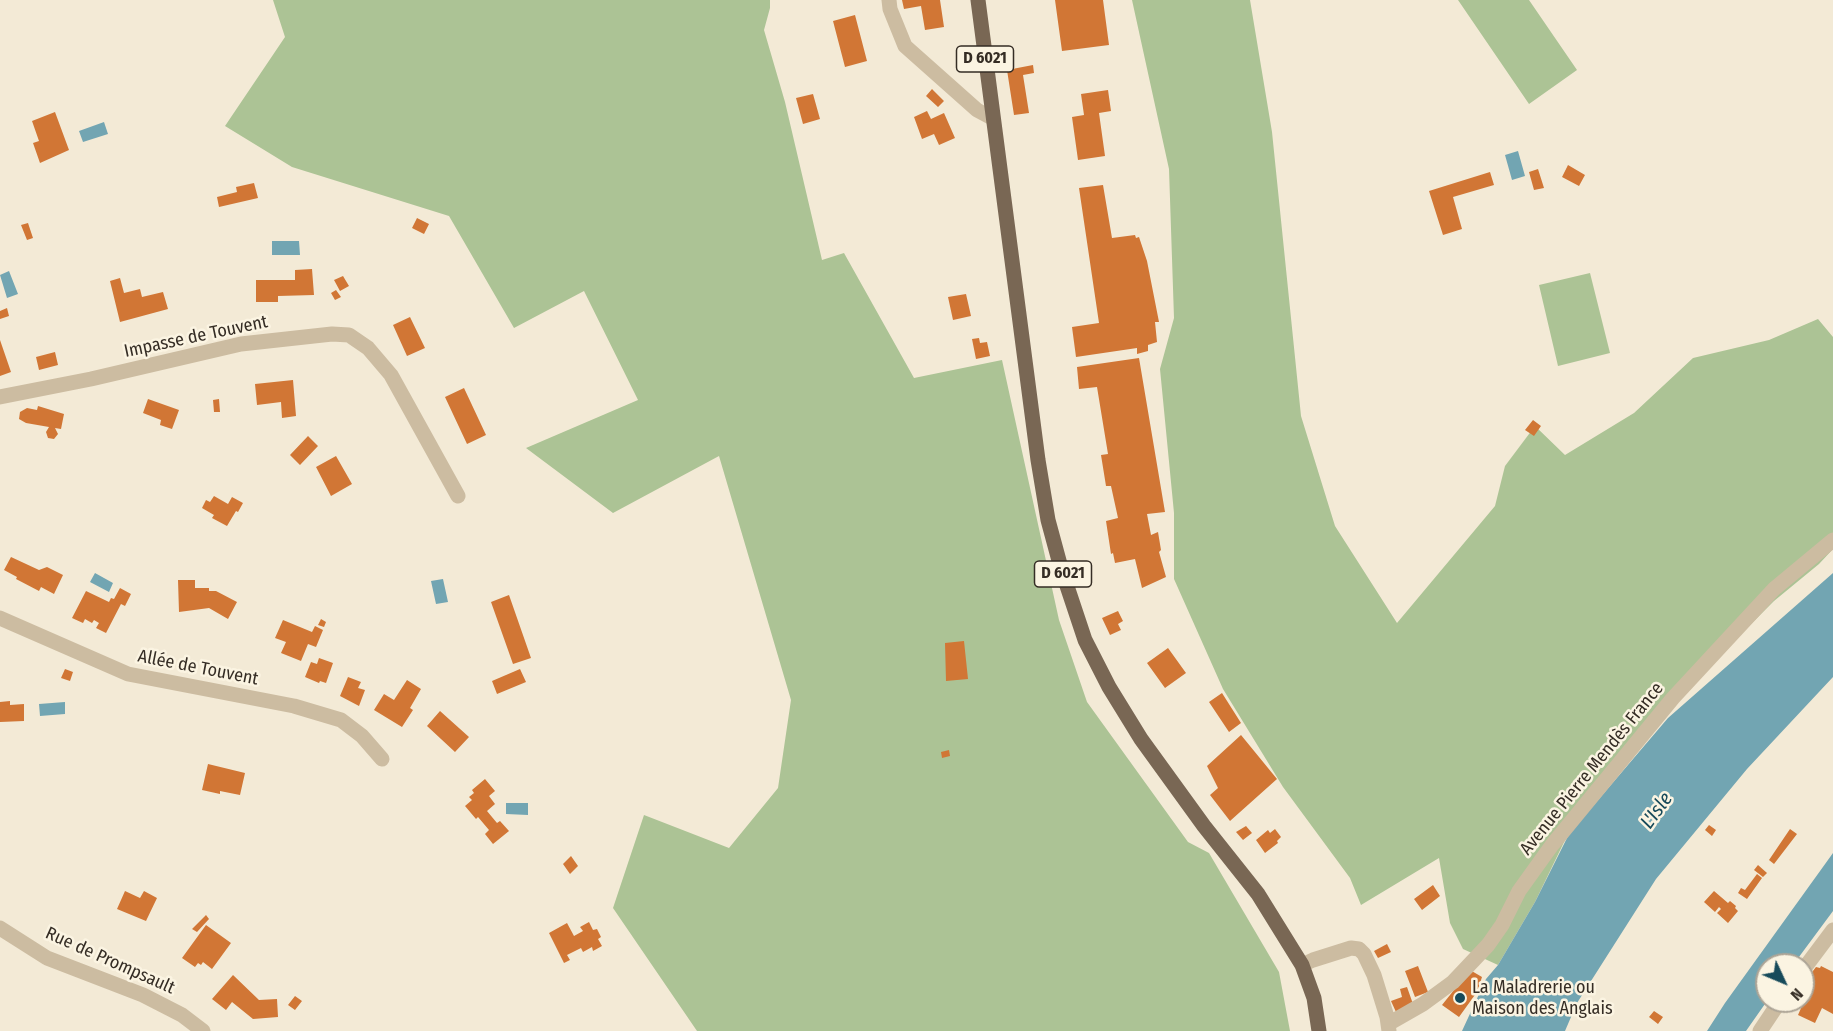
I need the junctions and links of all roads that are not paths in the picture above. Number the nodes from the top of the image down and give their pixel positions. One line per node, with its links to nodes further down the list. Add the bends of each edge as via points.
1 (889, 0): 3 (street, via 905,46 977,110)
2 (978, 0): 3 (main road, D 6021)
3 (992, 118): 12 (main road, D 6021, via 1048,520 1085,640 1141,739 1258,894)
4 (0, 397): 5 (street, Impasse de Touvent, via 241,344 332,333 349,335 368,348 391,375)
5 (458, 496)
6 (1833, 540): 14 (street, Avenue Pierre Mendès France, via 1774,589 1673,698 1552,845 1488,945 1453,982)
7 (0, 618): 8 (street, Allée de Touvent, via 128,674 294,706 341,720)
8 (382, 759)
9 (0, 928): 15 (street, Rue de Prompsault, via 47,958 144,995)
10 (1833, 930): 11 (street)
11 (1815, 954)
12 (1302, 965): 14 (street, via 1351,948 1359,949 1374,975); 16 (main road, D 6021, via 1314,998)
13 (1772, 1013): 17 (street)
14 (1389, 1028)
15 (203, 1031)
16 (1319, 1031)
17 (1760, 1031)

